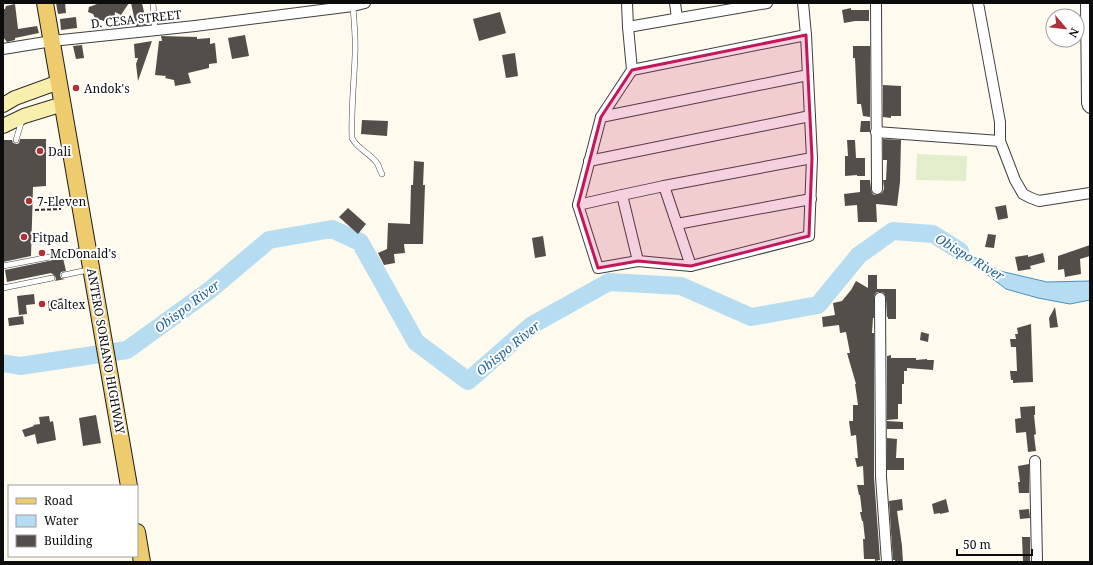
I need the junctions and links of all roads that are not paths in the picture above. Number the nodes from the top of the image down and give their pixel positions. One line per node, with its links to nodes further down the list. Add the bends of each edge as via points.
1 (45, 3): 17 (main road, ANTERO SORIANO HIGHWAY)
2 (153, 3): 15 (lane)
3 (365, 3): 10 (street, D. CESA STREET)
4 (627, 3): 14 (street)
5 (675, 3): 13 (street)
6 (763, 3): 12 (street)
7 (803, 3): 16 (street)
8 (876, 3): 30 (street)
9 (978, 3): 32 (street, via 1000,122)
10 (353, 4): 15 (street, D. CESA STREET); 35 (lane, via 355,55 352,138 378,164)
11 (1088, 4): 18 (street)
12 (718, 7): 13 (street)
13 (677, 18): 14 (street)
14 (628, 27): 20 (street)
15 (155, 30): 17 (street, D. CESA STREET)
16 (806, 35): 20 (street); 21 (street)
17 (52, 41): 19 (street, D. CESA STREET); 22 (main road, ANTERO SORIANO HIGHWAY)
18 (1088, 46): 25 (street, via 1087,103)
19 (3, 49)
20 (632, 70): 28 (street)
21 (808, 75): 27 (street); 28 (street)
22 (59, 82): 23 (street); 24 (main road, ANTERO SORIANO HIGHWAY)
23 (3, 104)
24 (63, 104): 26 (street); 43 (main road, ANTERO SORIANO HIGHWAY)
25 (1090, 108)
26 (24, 116): 29 (street); 31 (lane)
27 (810, 116): 33 (street); 34 (street)
28 (601, 117): 34 (street)
29 (3, 126)
30 (876, 132): 32 (street); 37 (street)
31 (16, 140)
32 (1000, 141): 38 (street, via 1014,180 1023,194 1039,201)
33 (812, 158): 36 (street); 40 (street)
34 (589, 161): 41 (street)
35 (382, 174)
36 (664, 186): 39 (street); 42 (street)
37 (877, 189)
38 (1090, 193)
39 (622, 195): 41 (street); 44 (street)
40 (811, 199): 42 (street); 46 (street, via 809,236)
41 (578, 206): 44 (street, via 598,268)
42 (677, 224): 46 (street)
43 (89, 250): 45 (lane); 47 (main road, ANTERO SORIANO HIGHWAY)
44 (638, 261): 46 (street)
45 (3, 266)
46 (691, 266)
47 (92, 270): 48 (lane); 53 (main road, ANTERO SORIANO HIGHWAY)
48 (64, 275)
49 (52, 278): 50 (lane)
50 (3, 288)
51 (880, 298): 56 (street, via 881,477)
52 (1035, 461): 57 (street)
53 (129, 485)
54 (138, 538): 55 (main road)
55 (142, 562)
56 (887, 562)
57 (1037, 562)

